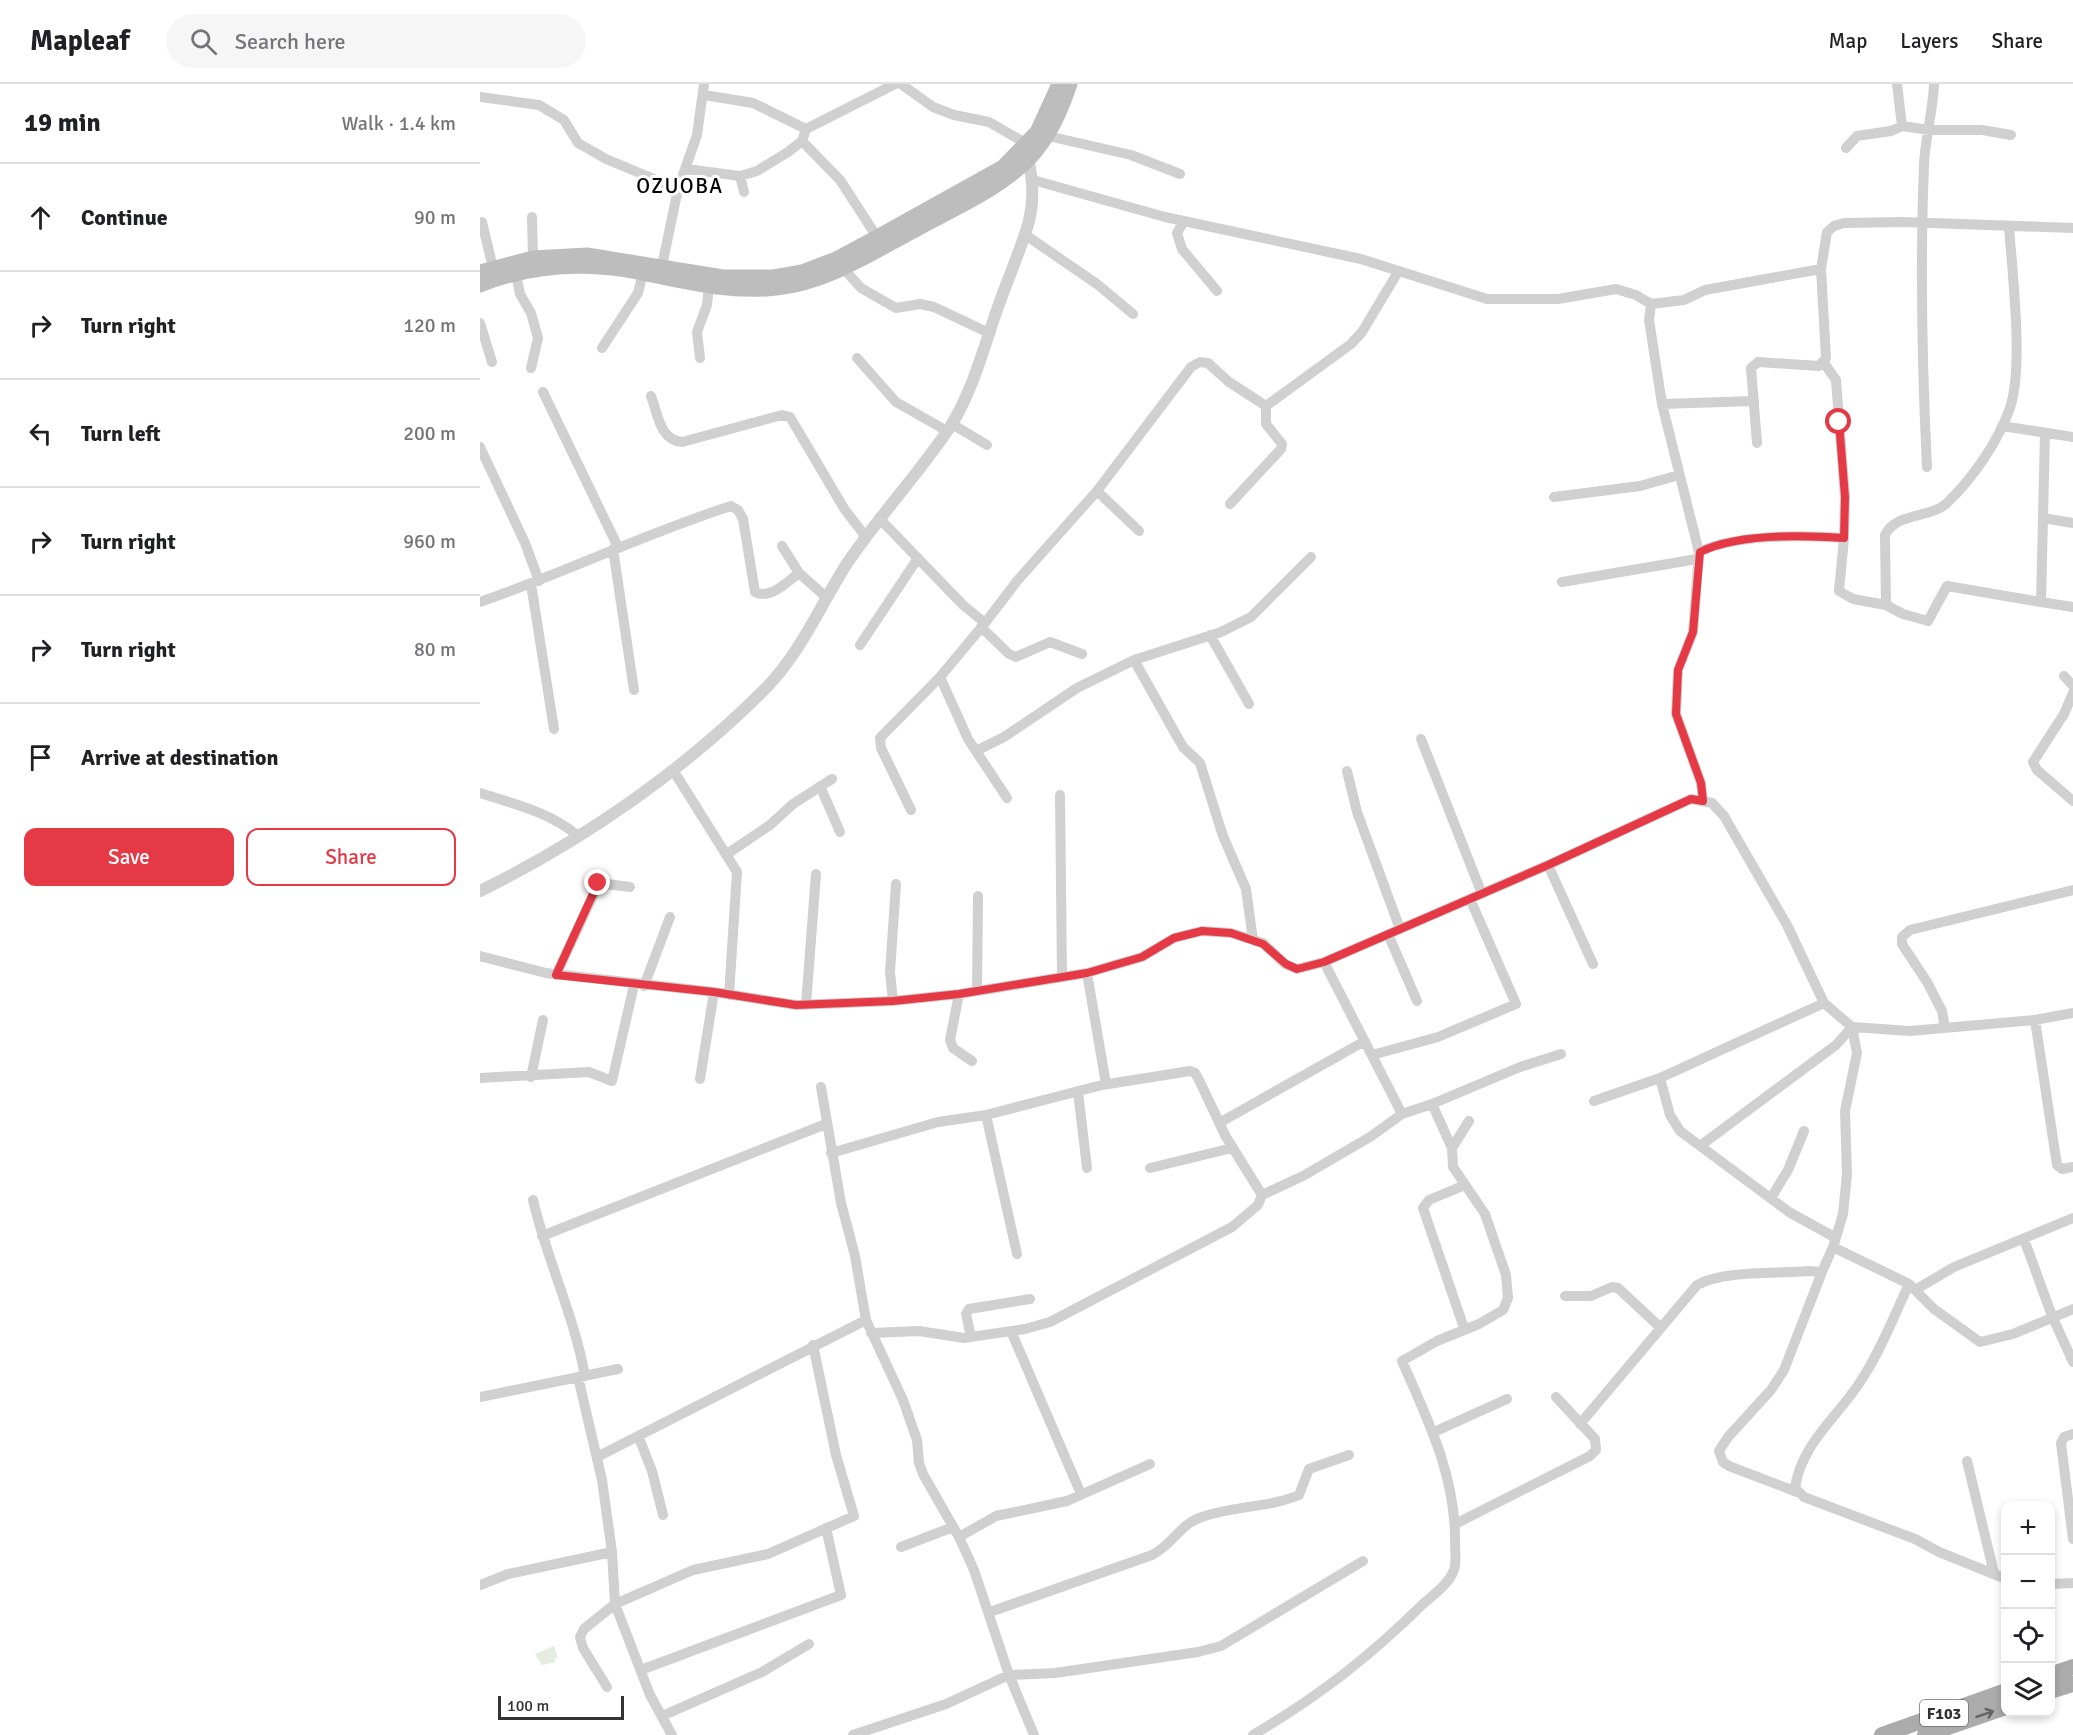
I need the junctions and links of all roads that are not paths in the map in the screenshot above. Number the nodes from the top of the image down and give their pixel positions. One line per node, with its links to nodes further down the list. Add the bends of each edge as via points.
1 (895, 84): 10 (street)
2 (901, 84): 16 (street, via 933,107 989,122)
3 (1059, 84): 16 (main road)
4 (1070, 84): 13 (main road)
5 (1897, 84): 9 (street)
6 (1934, 84): 11 (street)
7 (704, 90): 10 (street, via 753,103); 17 (street, via 697,135)
8 (480, 98): 21 (street, via 539,105 564,120 578,143)
9 (1902, 126): 11 (street); 15 (street, via 1857,136)
10 (806, 129): 14 (street)
11 (1929, 130): 12 (street, via 1982,129); 26 (street)
12 (2011, 135)
13 (1048, 136): 16 (main road); 18 (street, via 1131,155)
14 (802, 141): 19 (street, via 772,162); 30 (street, via 840,180)
15 (1846, 148)
16 (1027, 152): 20 (street); 30 (main road); 33 (main road, via 988,189)
17 (686, 169): 19 (street); 21 (street)
18 (1180, 174)
19 (740, 177): 22 (street)
20 (1033, 180): 24 (street); 29 (street)
21 (678, 189): 32 (street)
22 (744, 192)
23 (532, 217): 31 (street)
24 (1184, 221): 36 (street, via 1361,259); 41 (street, via 1178,232 1182,249)
25 (482, 222): 35 (street)
26 (1923, 223): 27 (street); 34 (street, via 1834,226 1827,232); 64 (street, via 1922,346)
27 (2009, 226): 28 (street); 57 (street, via 2015,375)
28 (2073, 228)
29 (1024, 234): 43 (street, via 1097,284); 45 (street)
30 (877, 237): 32 (main road, via 818,266 774,277 723,277)
31 (533, 258): 32 (main road, via 587,255); 35 (main road)
32 (662, 266)
33 (843, 268): 40 (main road, via 806,283 776,288); 45 (street, via 861,288 896,308 920,304 934,307)
34 (1821, 269): 42 (street); 50 (street)
35 (486, 270)
36 (1398, 272): 42 (street, via 1487,299 1558,299 1616,289 1636,294); 56 (street, via 1351,344)
37 (643, 273): 38 (main road, via 562,266); 40 (main road); 46 (street, via 635,299)
38 (516, 274): 39 (main road); 51 (street, via 520,294 537,331)
39 (480, 285)
40 (709, 286): 47 (street, via 697,332)
41 (1217, 291)
42 (1651, 304): 55 (street)
43 (1132, 314)
44 (480, 323): 49 (street)
45 (989, 333): 58 (street, via 968,391)
46 (602, 348)
47 (700, 358)
48 (857, 358): 58 (street, via 896,402)
49 (492, 362)
50 (1824, 363): 54 (street, via 1754,364); 74 (street, via 1836,380 1845,497)
51 (531, 368)
52 (543, 392): 76 (street)
53 (651, 396): 73 (street, via 671,441 682,442 782,415 790,417 845,510)
54 (1754, 401): 55 (street); 61 (street)
55 (1662, 404): 65 (street)
56 (1266, 406): 66 (street, via 1208,363 1200,362 1166,396); 68 (street, via 1266,424 1282,444 1281,449)
57 (2002, 426): 59 (street); 86 (street, via 1976,468 1940,509 1896,521 1889,527 1885,535)
58 (949, 427): 62 (street); 69 (street)
59 (2045, 433): 60 (street); 70 (street)
60 (2073, 437)
61 (1757, 443)
62 (987, 445)
63 (480, 447): 81 (street, via 516,524)
64 (1927, 466)
65 (1679, 475): 67 (street, via 1640,486); 77 (street)
66 (1097, 491): 72 (street); 88 (street)
67 (1554, 497)
68 (1230, 504)
69 (879, 518): 73 (street); 79 (street)
70 (2043, 518): 71 (street); 85 (street)
71 (2073, 523)
72 (1139, 531)
73 (866, 537): 83 (street)
74 (1844, 538): 77 (street, via 1764,538 1710,546); 86 (street, via 1839,591 1853,599)
75 (782, 546): 80 (street)
76 (616, 548): 80 (street, via 731,506 742,519 755,592 771,593); 81 (street); 96 (street)
77 (1698, 555): 82 (street); 109 (street, via 1693,632 1678,670 1676,714 1701,783)
78 (1311, 557): 89 (street, via 1251,617)
79 (918, 558): 88 (street); 90 (street)
80 (799, 573): 83 (street)
81 (535, 582): 84 (street); 99 (street)
82 (1562, 582)
83 (827, 598): 102 (street, via 791,657 767,687)
84 (480, 602)
85 (2041, 602): 86 (street, via 1947,586 1928,621); 87 (street)
86 (1886, 605)
87 (2073, 607)
88 (983, 625): 91 (street, via 1016,657 1050,642); 94 (street)
89 (1210, 635): 92 (street); 98 (street)
90 (860, 645)
91 (1082, 654)
92 (1134, 660): 101 (street, via 1077,688); 127 (street, via 1183,747 1202,769 1245,889)
93 (2064, 676): 95 (street)
94 (940, 677): 101 (street); 111 (street, via 880,738 881,748)
95 (2073, 686)
96 (634, 690)
97 (2073, 693): 110 (street, via 2033,762)
98 (1250, 704)
99 (554, 729)
100 (1421, 739): 121 (street)
101 (976, 751): 108 (street)
102 (673, 770): 113 (street); 114 (street)
103 (1347, 771): 125 (street, via 1357,812)
104 (832, 779): 105 (street)
105 (820, 786): 112 (street); 114 (street)
106 (480, 793): 113 (street, via 541,812)
107 (1060, 795): 133 (street)
108 (1007, 798)
109 (1703, 801): 115 (street, via 1691,799); 141 (street, via 1712,803 1724,816 1787,925)
110 (2073, 801)
111 (911, 810)
112 (840, 832)
113 (578, 836): 120 (street)
114 (727, 854): 138 (street, via 738,879)
115 (1548, 865): 121 (street); 130 (street)
116 (816, 874): 142 (street)
117 (896, 884): 139 (street, via 890,972)
118 (630, 887): 132 (street, via 598,883)
119 (2073, 890): 147 (street, via 1910,930 1902,937 1902,944 1942,1011)
120 (480, 891)
121 (1482, 894): 123 (street)
122 (978, 896): 135 (street)
123 (1470, 899): 125 (street); 150 (street, via 1516,1004 1438,1037)
124 (670, 917): 134 (street)
125 (1400, 929): 126 (street)
126 (1388, 934): 129 (street); 140 (street)
127 (1253, 940): 129 (street, via 1297,969); 131 (street, via 1231,933 1202,931 1174,938 1142,957)
128 (480, 956): 132 (street)
129 (1324, 962): 148 (street)
130 (1593, 964)
131 (1087, 973): 133 (street); 156 (street)
132 (556, 975): 134 (street)
133 (1062, 977): 135 (street)
134 (639, 985): 136 (street); 152 (street, via 612,1081 589,1072)
135 (977, 991): 137 (street)
136 (714, 992): 138 (street); 155 (street)
137 (959, 994): 139 (street); 151 (street, via 950,1040 953,1048)
138 (729, 995): 142 (street)
139 (893, 1001): 142 (street)
140 (1417, 1001)
141 (1824, 1003): 146 (street); 154 (street)
142 (806, 1005)
143 (2073, 1013): 145 (street)
144 (543, 1020): 152 (street)
145 (2036, 1020): 147 (street); 171 (street, via 2057,1165 2062,1169)
146 (1852, 1027): 147 (street, via 1910,1031); 167 (street, via 1836,1045); 181 (street, via 1857,1053 1845,1111 1847,1174 1843,1214)
147 (1945, 1028)
148 (1365, 1041): 150 (street); 164 (street)
149 (1561, 1054): 160 (street)
150 (1372, 1055): 161 (street)
151 (972, 1061)
152 (531, 1077): 153 (street)
153 (480, 1078)
154 (1660, 1078): 159 (street); 167 (street, via 1673,1122)
155 (700, 1079)
156 (1106, 1084): 158 (street); 164 (street, via 1190,1071 1199,1080)
157 (821, 1088): 165 (street)
158 (1078, 1092): 162 (street); 172 (street)
159 (1594, 1101)
160 (1432, 1104): 161 (street); 168 (street)
161 (1402, 1114): 175 (street, via 1361,1143)
162 (986, 1115): 170 (street, via 938,1122); 182 (street)
163 (1469, 1121): 168 (street)
164 (1219, 1123): 169 (street)
165 (826, 1124): 170 (street); 179 (street)
166 (1804, 1131): 176 (street)
167 (1700, 1146): 176 (street)
168 (1452, 1148): 174 (street, via 1453,1167)
169 (1232, 1149): 173 (street); 175 (street)
170 (831, 1153): 189 (street)
171 (2073, 1167)
172 (1087, 1168)
173 (1150, 1168)
174 (1465, 1185): 190 (street, via 1429,1200 1423,1208); 190 (street, via 1485,1214 1496,1240 1508,1298 1503,1310)
175 (1262, 1195): 192 (street, via 1258,1205 1232,1227 1050,1322)
176 (1771, 1198): 181 (street)
177 (533, 1200): 179 (street)
178 (2073, 1218): 180 (street)
179 (542, 1236): 198 (street, via 570,1313)
180 (2024, 1239): 184 (street); 188 (street)
181 (1834, 1242): 183 (street); 184 (street)
182 (1017, 1254)
183 (1822, 1272): 191 (street, via 1707,1280 1697,1286); 210 (street, via 1784,1370 1719,1451 1729,1466)
184 (1912, 1287): 188 (street, via 1934,1310 1980,1342 2013,1334); 210 (street, via 1862,1380 1805,1456)
185 (1565, 1296): 191 (street, via 1591,1296 1617,1288)
186 (1029, 1299): 194 (street, via 969,1309 966,1314)
187 (2073, 1309): 188 (street)
188 (2052, 1316): 196 (street)
189 (866, 1320): 193 (street); 195 (street)
190 (1464, 1328): 203 (street, via 1402,1361)
191 (1661, 1328): 202 (street)
192 (1011, 1331): 194 (street); 211 (street)
193 (871, 1334): 194 (street, via 920,1331 957,1339); 215 (street, via 903,1400 917,1440 918,1463)
194 (971, 1337)
195 (813, 1345): 205 (street); 214 (street, via 836,1455 854,1516)
196 (2073, 1362)
197 (618, 1369): 198 (street)
198 (582, 1377): 199 (street); 207 (street)
199 (480, 1397)
200 (1556, 1397): 202 (street)
201 (1507, 1398): 203 (street)
202 (1580, 1424): 213 (street, via 1597,1444 1590,1456)
203 (1434, 1432): 213 (street, via 1445,1466)
204 (2073, 1434): 216 (street, via 2061,1443)
205 (639, 1438): 207 (street); 212 (street)
206 (1349, 1455): 226 (street, via 1309,1469 1299,1495 1197,1519 1180,1530 1167,1547 1152,1555)
207 (597, 1457): 218 (street)
208 (1967, 1461): 220 (street)
209 (1150, 1464): 211 (street)
210 (1797, 1491): 220 (street)
211 (1081, 1494): 215 (street, via 1067,1501 996,1516)
212 (663, 1515)
213 (1455, 1524): 241 (street, via 1455,1566 1442,1586 1350,1671)
214 (826, 1528): 225 (street, via 768,1554 693,1570); 229 (street, via 841,1595)
215 (956, 1532): 217 (street); 226 (street)
216 (2073, 1539)
217 (901, 1546)
218 (612, 1552): 224 (street, via 508,1574); 225 (street)
219 (1364, 1561): 231 (street, via 1221,1646 1055,1673)
220 (1994, 1573): 221 (street)
221 (2001, 1576)
222 (2073, 1583): 223 (street)
223 (2055, 1584)
224 (480, 1585)
225 (615, 1605): 229 (street); 233 (street, via 580,1636)
226 (990, 1612): 231 (street)
227 (809, 1644): 237 (street, via 762,1672)
228 (2073, 1667): 230 (main road)
229 (640, 1670): 237 (street)
230 (2055, 1673)
231 (1009, 1675): 239 (street, via 946,1704); 240 (street)
232 (2073, 1684): 234 (main road)
233 (607, 1688)
234 (2055, 1690)
235 (2001, 1693): 242 (main road, F103)
236 (2001, 1709): 243 (main road, F103, one-way to 236)
237 (662, 1716): 238 (street)
238 (672, 1735)
239 (853, 1735)
240 (1034, 1735)
241 (1253, 1735)
242 (1882, 1735)
243 (1925, 1735)

